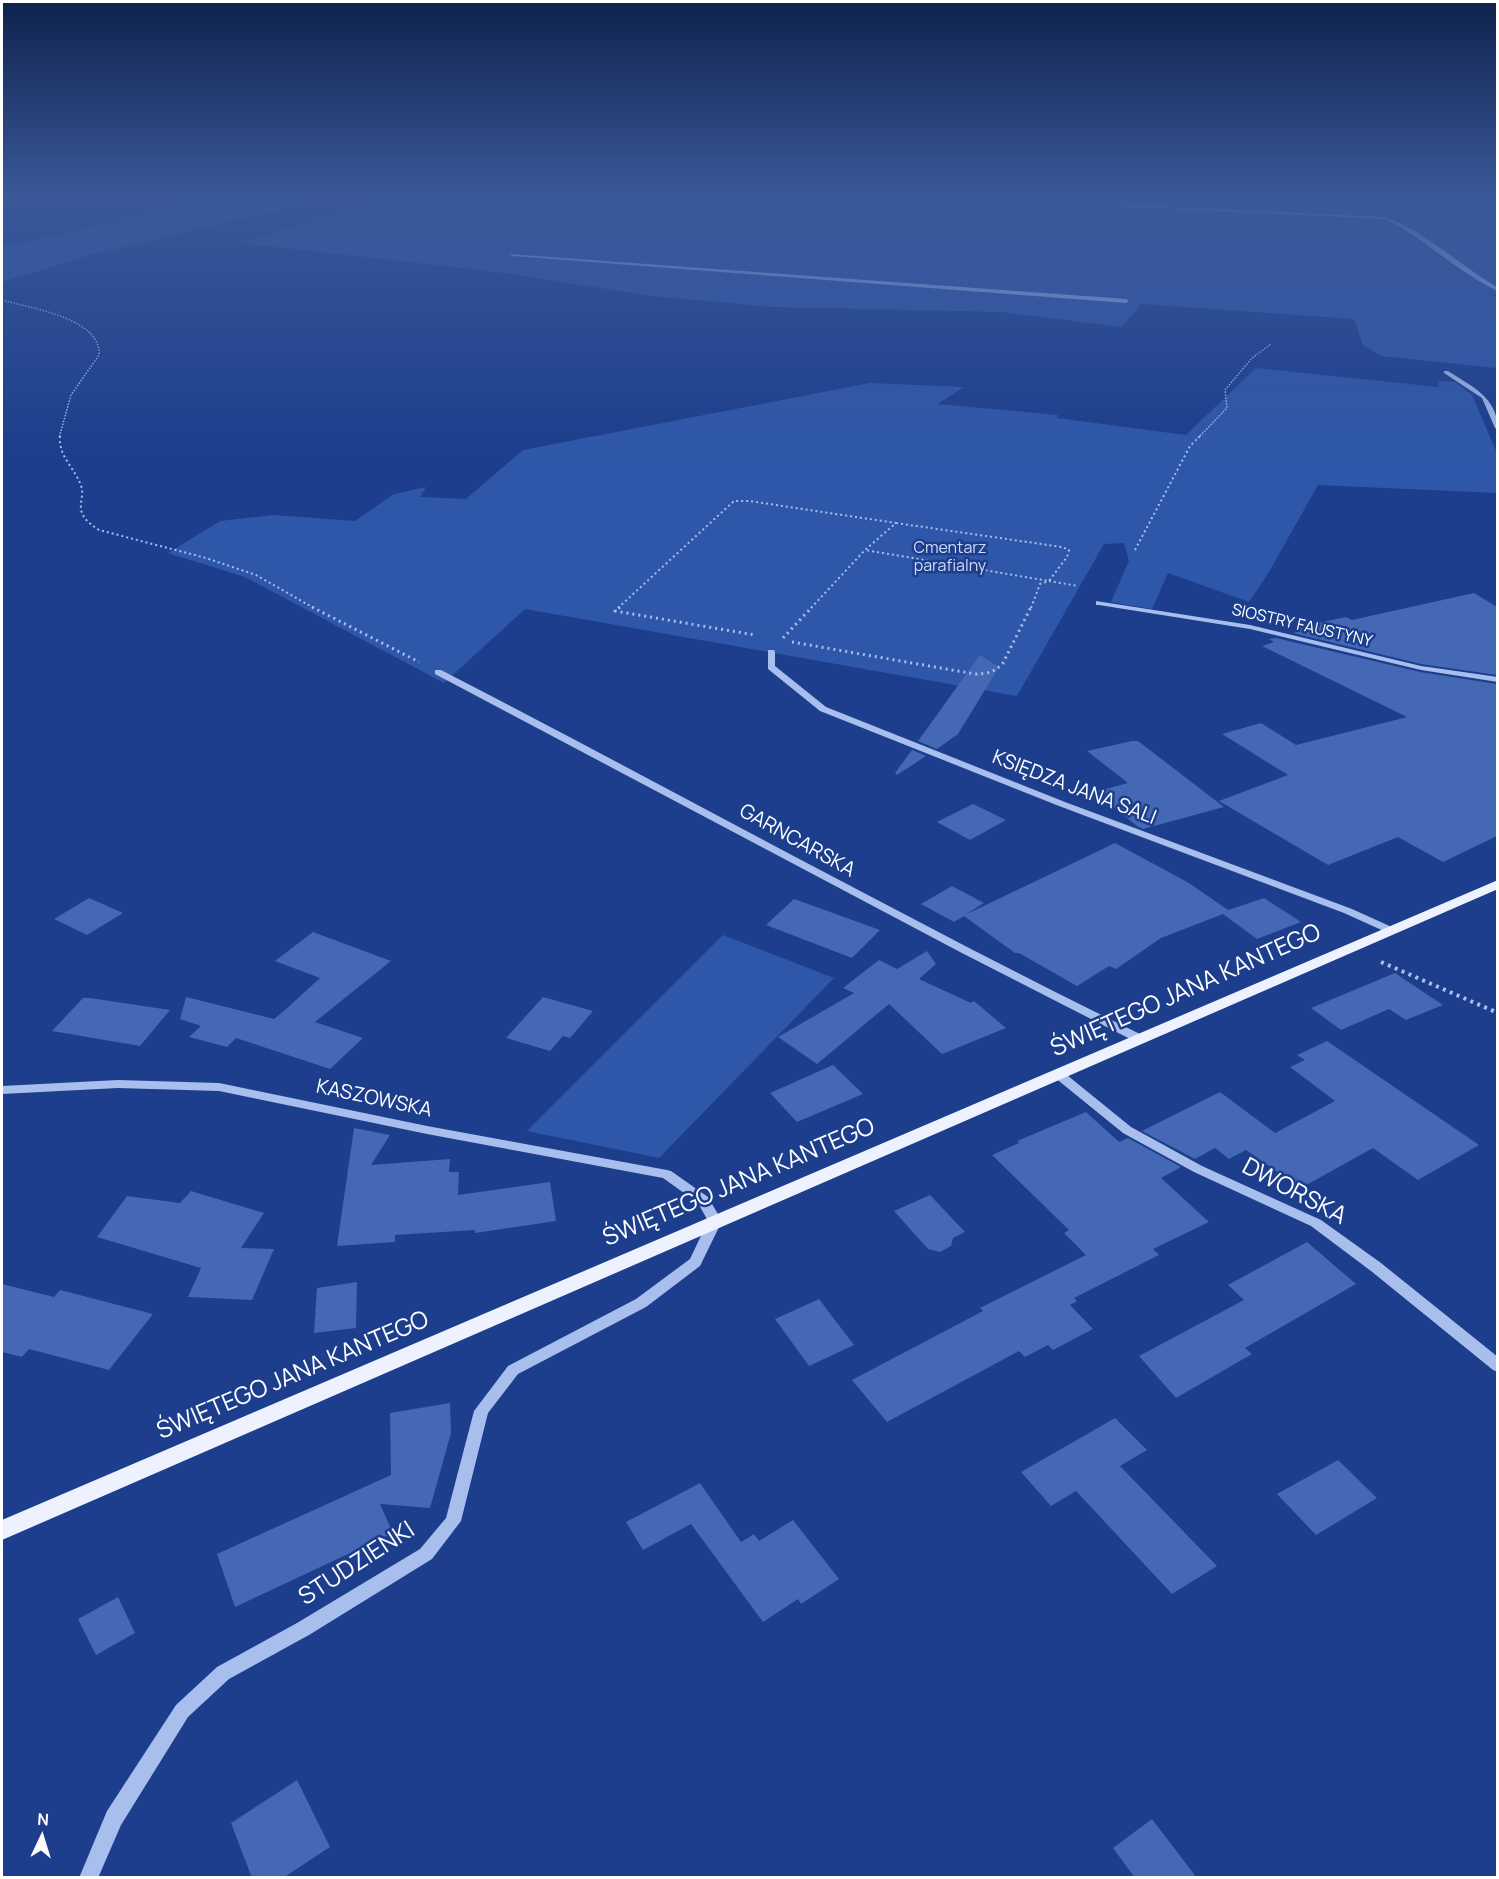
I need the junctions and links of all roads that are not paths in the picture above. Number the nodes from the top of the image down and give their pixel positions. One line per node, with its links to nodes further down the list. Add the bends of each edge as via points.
1 (1446, 372): 2 (street, via 1484,397)
2 (1497, 428)
3 (1099, 603): 6 (street, SIOSTRY FAUSTYNY, via 1250,627 1421,669)
4 (771, 652): 8 (street, KSIĘDZA JANA SALI, via 771,668 824,709)
5 (438, 672): 9 (street, GARNCARSKA, via 940,939)
6 (1497, 680)
7 (1497, 884): 8 (main road, ŚWIĘTEGO JANA KANTEGO)
8 (1390, 930): 9 (main road, ŚWIĘTEGO JANA KANTEGO)
9 (1140, 1039): 10 (main road, ŚWIĘTEGO JANA KANTEGO)
10 (1058, 1074): 12 (main road, ŚWIĘTEGO JANA KANTEGO); 13 (street, DWORSKA, via 1127,1130 1198,1169 1316,1223)
11 (2, 1090): 12 (street, KASZOWSKA, via 117,1084 219,1087 667,1174 703,1200)
12 (715, 1221): 14 (main road, ŚWIĘTEGO JANA KANTEGO); 15 (street, STUDZIENKI, via 694,1262 641,1303 513,1370 481,1411 453,1521 426,1554 303,1629 223,1672 182,1711 114,1818)
13 (1497, 1366)
14 (2, 1530)
15 (88, 1878)

